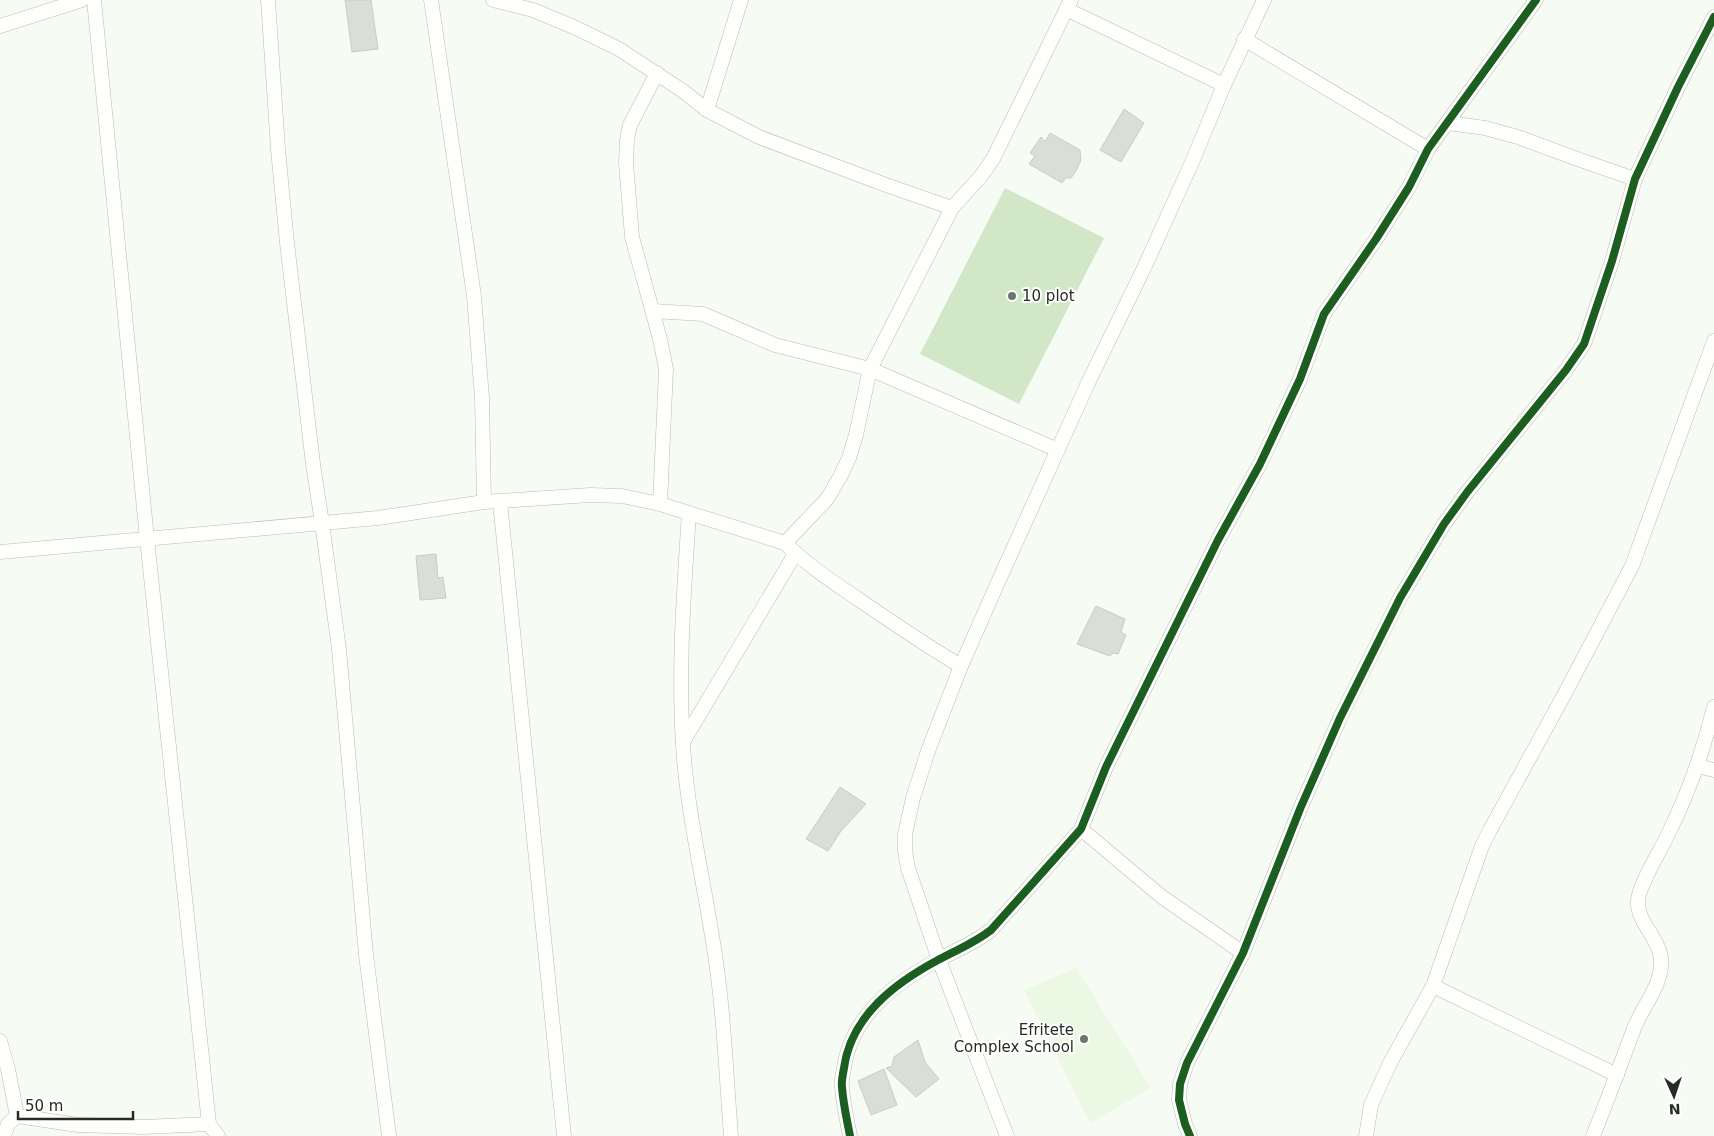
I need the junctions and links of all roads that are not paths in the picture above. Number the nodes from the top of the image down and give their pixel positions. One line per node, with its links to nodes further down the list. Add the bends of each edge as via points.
1 (82, 0): 11 (street)
2 (94, 0): 29 (street)
3 (268, 0): 28 (street, via 287,242)
4 (431, 0): 24 (street, via 475,304 482,398)
5 (493, 0): 13 (street, via 533,10 574,27 619,49)
6 (741, 0): 15 (street)
7 (1264, 0): 12 (street)
8 (1536, 0): 16 (street)
9 (1068, 5): 14 (street); 19 (street, via 993,159)
10 (1714, 17): 18 (street)
11 (0, 26)
12 (1244, 39): 14 (street); 17 (street)
13 (657, 73): 15 (street); 20 (street, via 630,125 626,162 632,236)
14 (1224, 85): 23 (street, via 1144,268)
15 (707, 110): 19 (street, via 760,137)
16 (1448, 123): 17 (street); 18 (street, via 1518,137)
17 (1428, 149): 38 (street, via 1409,187 1324,314 1300,380 1106,767)
18 (1635, 178): 39 (street, via 1584,344 1444,524 1400,598 1336,727)
19 (952, 208): 22 (street)
20 (653, 312): 22 (street, via 703,314 775,345); 26 (street, via 666,369)
21 (1714, 342): 41 (street, via 1632,566 1490,830)
22 (870, 369): 23 (street); 30 (street, via 849,458 827,499)
23 (1058, 450): 33 (street)
24 (484, 502): 25 (street); 28 (street)
25 (500, 502): 26 (street, via 590,495 622,496); 50 (street)
26 (660, 504): 27 (street)
27 (689, 513): 30 (street); 35 (street, via 684,582)
28 (322, 523): 29 (street); 49 (street, via 339,649 366,955)
29 (147, 539): 31 (street); 45 (street)
30 (785, 543): 32 (street)
31 (0, 552)
32 (795, 554): 33 (street, via 891,622); 35 (street)
33 (961, 666): 40 (street, via 928,751 905,834 908,868)
34 (1714, 707): 36 (street)
35 (683, 743): 51 (street, via 688,794 719,984)
36 (1696, 766): 37 (street); 43 (street, via 1676,819 1638,901 1640,914 1658,946 1660,975)
37 (1714, 770)
38 (1081, 829): 39 (street, via 1162,897); 40 (street, via 991,930 975,942)
39 (1243, 953): 54 (street, via 1187,1063 1180,1084 1178,1100)
40 (938, 960): 52 (street, via 882,998 862,1020 846,1051 842,1086); 53 (street)
41 (1433, 986): 43 (street); 55 (street, via 1375,1096)
42 (0, 1041): 44 (street)
43 (1617, 1075): 56 (street)
44 (18, 1116): 46 (street); 47 (street, via 8,1124)
45 (209, 1124): 46 (street); 48 (street)
46 (78, 1130)
47 (4, 1136)
48 (218, 1136)
49 (389, 1136)
50 (564, 1136)
51 (731, 1136)
52 (850, 1136)
53 (1007, 1136)
54 (1190, 1136)
55 (1366, 1136)
56 (1593, 1136)

